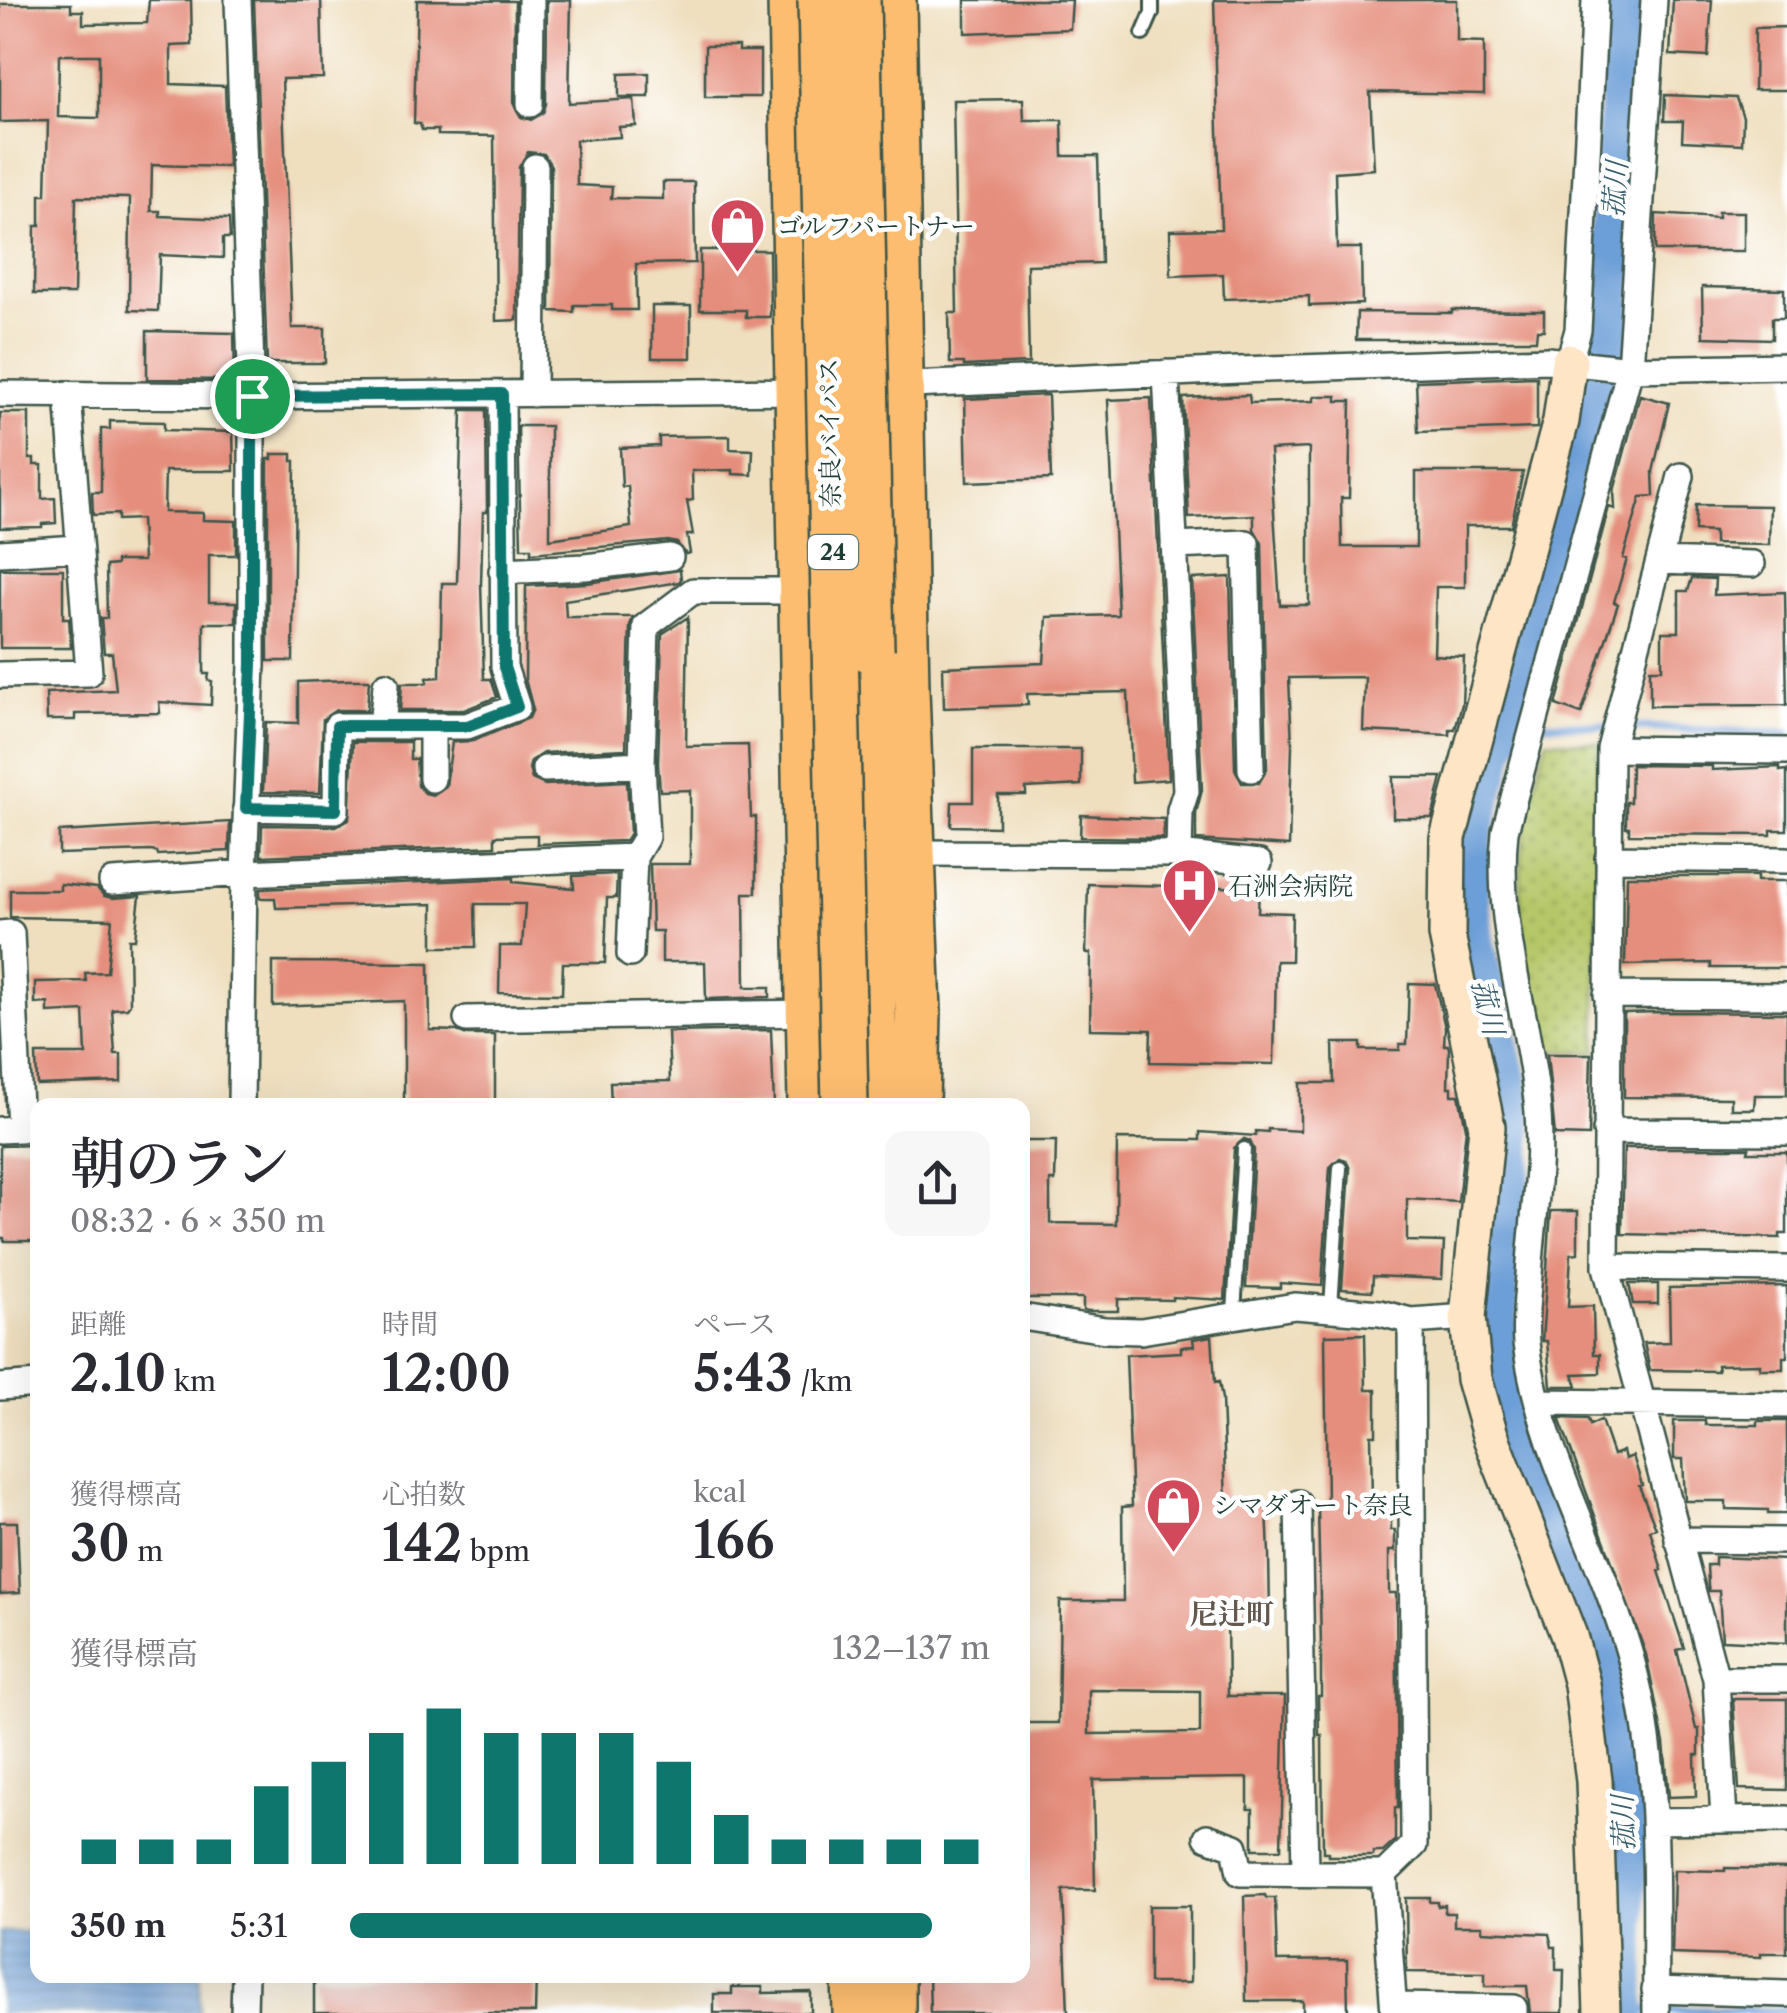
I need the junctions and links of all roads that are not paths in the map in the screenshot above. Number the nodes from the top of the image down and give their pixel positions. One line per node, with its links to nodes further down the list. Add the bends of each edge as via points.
1 (238, 0): 25 (street)
2 (531, 0): 13 (street)
3 (791, 0): 12 (highway)
4 (821, 0): 62 (highway, 奈良バイパス / 24, bridge)
5 (837, 0): 12 (highway, via 832,50)
6 (857, 0): 63 (highway, 奈良バイパス / 24, bridge)
7 (893, 0): 19 (highway)
8 (1152, 0): 11 (lane)
9 (1595, 0): 15 (street, via 1578,330)
10 (1654, 0): 17 (street)
11 (1144, 34)
12 (793, 86): 20 (highway)
13 (530, 104)
14 (535, 167): 24 (street)
15 (1570, 362): 17 (street); 18 (street); 74 (street, via 1561,420 1448,838 1447,934 1486,1127)
16 (1787, 366): 17 (street)
17 (1629, 369): 79 (street, via 1502,854 1505,934 1538,1112 1526,1342)
18 (1166, 373): 19 (street); 27 (street)
19 (900, 385): 20 (street); 46 (highway)
20 (800, 392): 24 (street); 34 (highway)
21 (0, 394): 22 (street)
22 (68, 394): 25 (street); 28 (street)
23 (502, 394): 24 (street); 25 (street); 33 (street)
24 (533, 394)
25 (252, 396): 45 (street)
26 (1680, 476): 31 (street)
27 (1174, 546): 43 (street, via 1246,544); 47 (street, via 1186,791)
28 (78, 548): 29 (street); 35 (street, via 89,672)
29 (0, 553)
30 (670, 557): 33 (street)
31 (1659, 562): 32 (street); 39 (street)
32 (1752, 564)
33 (502, 572): 38 (street, via 504,667 517,707 467,726)
34 (803, 591): 41 (street, via 693,592 646,626); 58 (highway)
35 (0, 675)
36 (386, 685): 37 (street)
37 (382, 726): 38 (street); 45 (street, via 337,726 336,810)
38 (432, 726): 44 (street)
39 (1610, 749): 40 (street); 49 (street)
40 (1787, 752)
41 (642, 764): 42 (street); 48 (street, via 646,837)
42 (545, 770)
43 (1251, 770)
44 (432, 779)
45 (246, 808): 52 (street)
46 (912, 852): 47 (street); 64 (highway)
47 (1179, 854): 51 (street)
48 (634, 857): 52 (street); 55 (street)
49 (1608, 858): 50 (street); 56 (street)
50 (1787, 860)
51 (1259, 864)
52 (244, 873): 53 (street); 60 (street)
53 (112, 882)
54 (0, 934): 65 (street, via 10,933 20,1129)
55 (630, 954)
56 (1607, 995): 57 (street); 66 (street)
57 (1787, 996)
58 (809, 1014): 59 (street); 61 (highway)
59 (467, 1019)
60 (241, 1098)
61 (811, 1098)
62 (845, 1098)
63 (873, 1098)
64 (916, 1098)
65 (0, 1130)
66 (1606, 1131): 67 (street); 70 (street)
67 (1787, 1132)
68 (1244, 1149): 73 (lane)
69 (1340, 1168): 72 (lane)
70 (1606, 1267): 71 (street); 80 (street)
71 (1787, 1269)
72 (1331, 1307): 73 (street); 76 (street)
73 (1234, 1314): 75 (street, via 1142,1330)
74 (1468, 1317): 76 (street); 104 (street, via 1474,1379 1490,1435 1582,1684 1594,1782)
75 (1030, 1319)
76 (1411, 1321): 92 (street, via 1414,1846)
77 (30, 1385): 78 (street)
78 (0, 1388)
79 (1539, 1402): 80 (street); 89 (street, via 1550,1448 1632,1661)
80 (1642, 1404): 81 (street); 83 (street)
81 (1787, 1406)
82 (1298, 1503): 91 (street)
83 (1678, 1540): 84 (street); 85 (street)
84 (1787, 1542)
85 (1716, 1679): 86 (street); 88 (street)
86 (1787, 1680)
87 (1787, 1819): 88 (street)
88 (1724, 1820): 89 (street)
89 (1654, 1821): 97 (street)
90 (1207, 1836): 91 (street, via 1234,1847 1240,1874)
91 (1305, 1872): 92 (street)
92 (1384, 1874): 99 (street)
93 (245, 1983): 100 (street)
94 (856, 1983): 101 (highway)
95 (892, 1983): 102 (highway)
96 (1787, 1994): 98 (street)
97 (1656, 2002): 98 (street)
98 (1744, 2003)
99 (1394, 2009): 103 (street)
100 (244, 2013)
101 (856, 2013)
102 (892, 2013)
103 (1514, 2013)
104 (1602, 2013)

